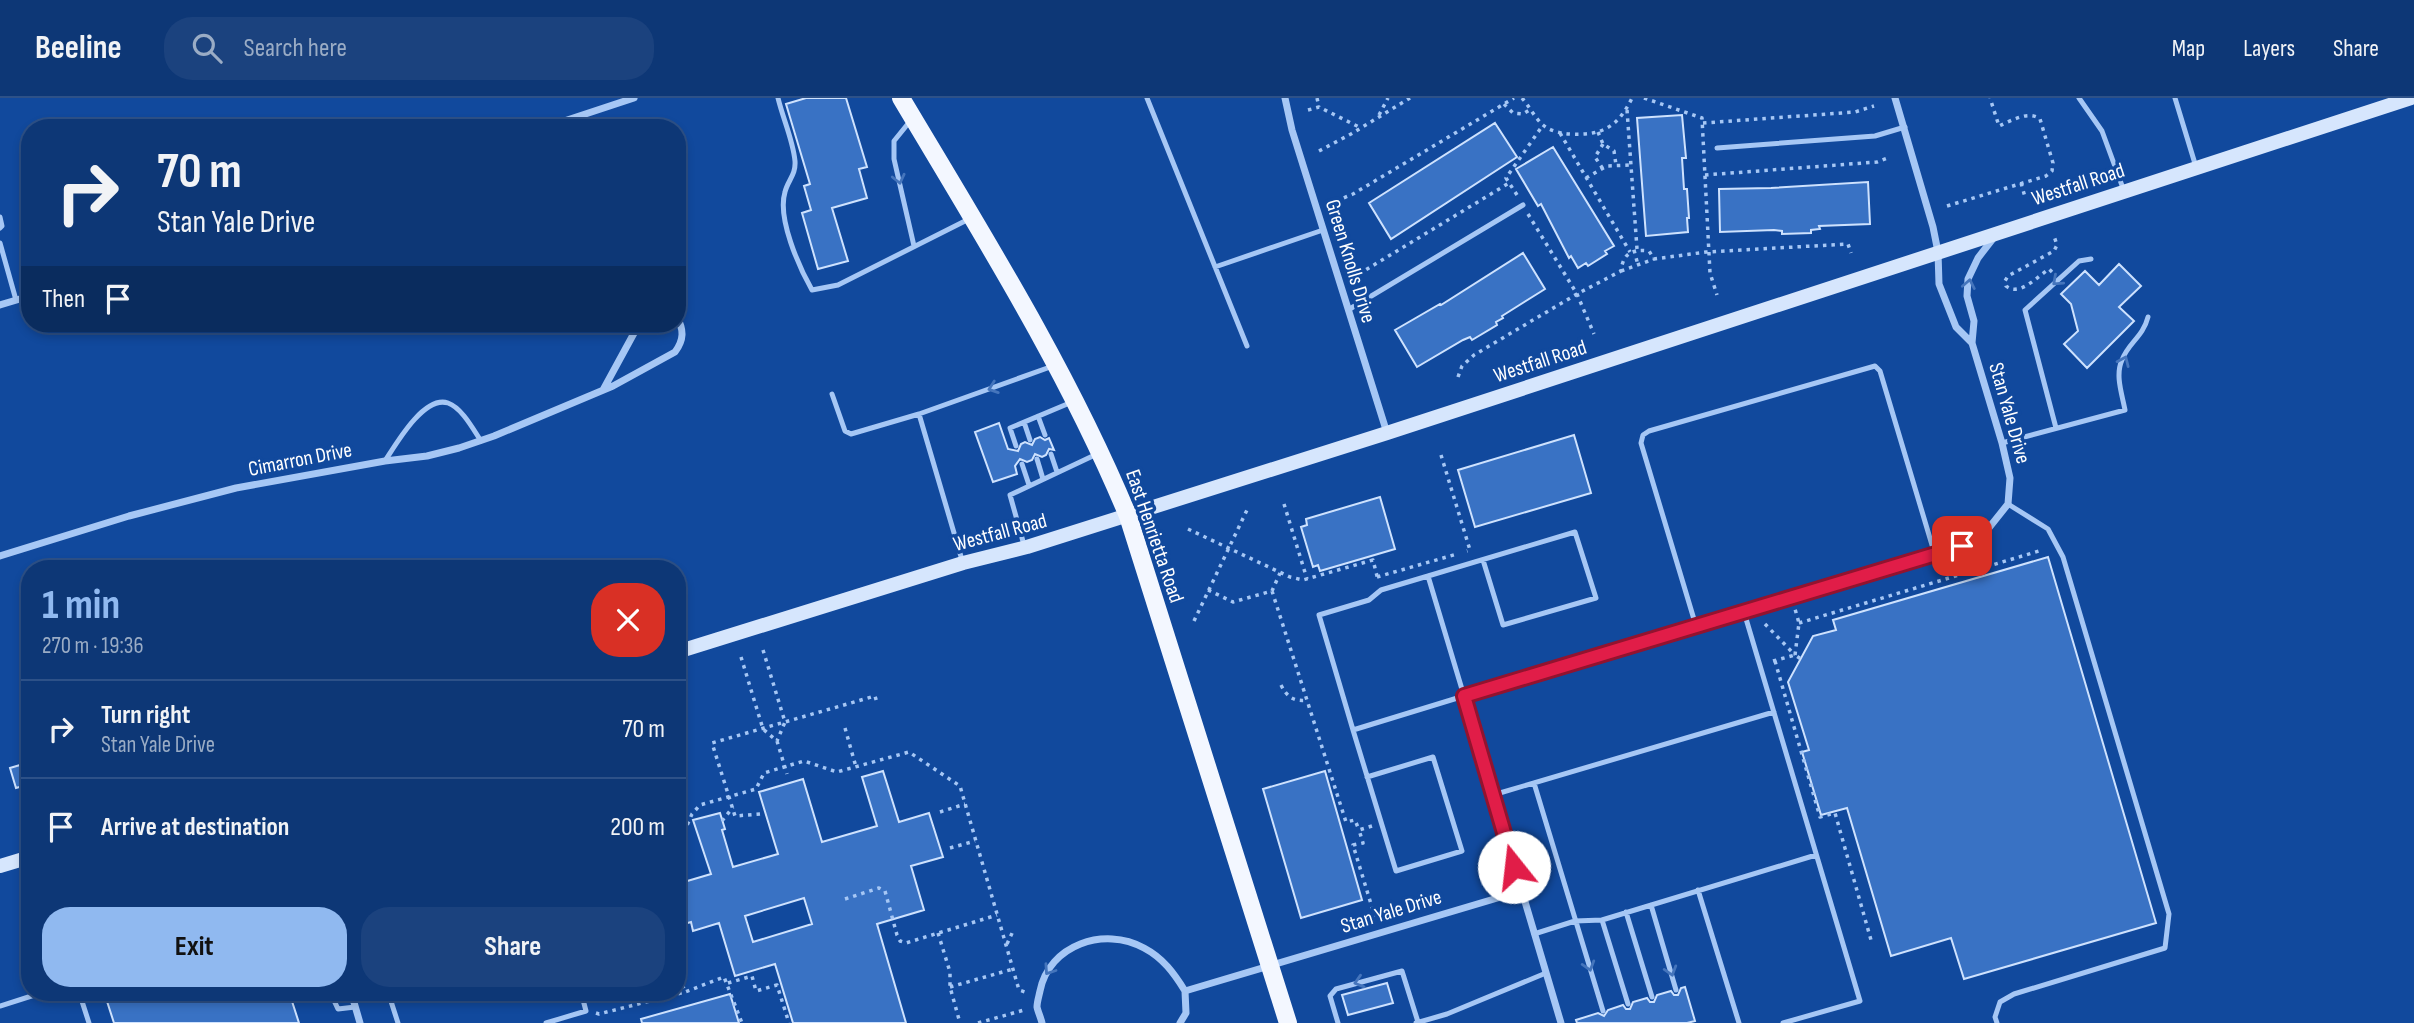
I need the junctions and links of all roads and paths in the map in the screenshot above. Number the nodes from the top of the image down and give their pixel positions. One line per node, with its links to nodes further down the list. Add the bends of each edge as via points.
1 (634, 98): 26 (street)
2 (778, 98): 57 (lane, via 795,163 794,176 784,192 785,219 812,290 838,285)
3 (901, 98): 25 (main road, East Henrietta Road)
4 (1148, 98): 65 (lane)
5 (1285, 98): 53 (street, Green Knolls Drive)
6 (1317, 98): 20 (path)
7 (1388, 98): 24 (path)
8 (1410, 98): 24 (path)
9 (1514, 98): 18 (path)
10 (1522, 98): 22 (path)
11 (1632, 98): 21 (path)
12 (1644, 98): 27 (path, via 1702,118)
13 (1895, 98): 29 (street)
14 (1990, 98): 44 (path, via 1999,126 2028,115 2040,119 2052,171)
15 (2079, 98): 45 (lane, via 2102,131)
16 (2175, 98): 39 (lane)
17 (2411, 98): 39 (street, Westfall Road)
18 (1504, 104): 22 (path, via 1513,113); 47 (path)
19 (1874, 106): 27 (path)
20 (1319, 107): 23 (path); 30 (path)
21 (1627, 108): 31 (path, via 1612,126); 37 (path)
22 (1531, 109): 28 (path)
23 (1308, 110)
24 (1378, 117): 30 (path)
25 (912, 118): 51 (main road, East Henrietta Road); 57 (lane, one-way to 57, via 894,141 894,159)
26 (570, 119)
27 (1702, 123): 41 (path)
28 (1543, 125): 32 (path); 43 (path, via 1506,178)
29 (1905, 127): 34 (lane, via 1875,136); 60 (street)
30 (1361, 128): 35 (path)
31 (1598, 132): 32 (path); 33 (path)
32 (1560, 133): 42 (path)
33 (1603, 144): 38 (path, via 1614,151); 40 (path, via 1595,157)
34 (1717, 148)
35 (1319, 151)
36 (1890, 158): 41 (path)
37 (1631, 164): 38 (path); 58 (path)
38 (1616, 165): 40 (path)
39 (2196, 167): 45 (street, Westfall Road)
40 (1603, 169): 42 (path)
41 (1705, 175): 59 (path)
42 (1586, 178): 58 (path)
43 (1509, 183): 48 (path); 67 (path)
44 (2021, 183): 46 (path); 49 (path)
45 (2124, 191): 54 (street, Westfall Road)
46 (2025, 197)
47 (1336, 201)
48 (1522, 205): 69 (path); 74 (lane)
49 (1947, 206)
50 (0, 217): 52 (lane)
51 (972, 217): 57 (lane); 81 (main road, East Henrietta Road)
52 (0, 228)
53 (1323, 230): 65 (lane); 74 (street, Green Knolls Drive)
54 (1998, 232): 60 (street, Westfall Road); 79 (street, Stan Yale Drive, one-way to 54, via 1968,279)
55 (2054, 236): 68 (path, via 2054,251 2005,281 2011,290 2017,290 2049,269)
56 (0, 243): 72 (lane)
57 (914, 246)
58 (1634, 251): 62 (path, via 1649,251); 64 (path); 66 (path, via 1622,263)
59 (1708, 252): 61 (path, via 1849,244); 62 (path); 70 (path)
60 (1938, 252): 79 (street, Stan Yale Drive, via 1939,284 1956,327); 90 (street, Westfall Road)
61 (1851, 253)
62 (1654, 259): 64 (path)
63 (2091, 259): 68 (lane, via 2080,261)
64 (1639, 265): 66 (path)
65 (1215, 267): 80 (lane)
66 (1621, 271): 69 (path)
67 (1359, 274)
68 (2060, 279): 89 (lane, one-way to 89, via 2025,310)
69 (1577, 294): 78 (path); 82 (path, via 1474,355)
70 (1717, 295)
71 (21, 299): 72 (street)
72 (16, 300): 73 (street)
73 (0, 305)
74 (1348, 310): 90 (street, Green Knolls Drive)
75 (2148, 317): 89 (lane, one-way to 75, via 2125,410 2119,376 2122,359 2143,333)
76 (634, 333): 83 (street)
77 (682, 333): 83 (street, Cimarron Drive, via 675,352)
78 (1594, 334)
79 (1972, 343): 94 (street, Stan Yale Drive)
80 (1247, 346)
81 (1057, 364): 85 (main road, East Henrietta Road); 86 (lane, one-way to 86)
82 (1458, 377)
83 (603, 391): 93 (street, Cimarron Drive)
84 (832, 394): 86 (lane, via 845,431 851,434)
85 (1075, 401): 87 (lane); 96 (main road, East Henrietta Road)
86 (919, 414): 116 (lane)
87 (1038, 416): 88 (lane); 91 (lane)
88 (1024, 422): 92 (lane); 95 (lane, via 1010,428)
89 (2056, 428): 94 (lane)
90 (1387, 433): 108 (street, Westfall Road)
91 (1045, 435)
92 (1030, 440)
93 (481, 441): 100 (street, Cimarron Drive, via 427,456); 100 (lane, via 450,403 435,404 413,420)
94 (2002, 443): 106 (street, Stan Yale Drive, via 2010,478)
95 (1016, 446)
96 (1100, 452): 102 (lane); 108 (main road, East Henrietta Road)
97 (1051, 454): 102 (lane)
98 (1441, 455): 119 (path, via 1471,550 1378,578 1373,560)
99 (1037, 459): 103 (lane)
100 (385, 461): 114 (street, Cimarron Drive, via 236,488)
101 (1022, 464): 104 (lane)
102 (1057, 472): 103 (lane)
103 (1043, 479): 104 (lane)
104 (1029, 485): 111 (lane, via 1010,495)
105 (1284, 504): 119 (path)
106 (2008, 504): 113 (street, via 1987,529 1962,546); 218 (lane, via 2048,529 2063,557 2169,914 2165,948 2014,995 2000,1002)
107 (1247, 510): 110 (path)
108 (1128, 516): 111 (street, Westfall Road); 179 (main road, East Henrietta Road)
109 (1188, 529): 110 (path)
110 (1229, 547): 117 (path); 120 (path)
111 (1025, 548): 116 (street, Westfall Road)
112 (2039, 551): 125 (path)
113 (1935, 555): 122 (street); 127 (lane, via 1875,366 1649,431 1641,443)
114 (0, 556)
115 (1483, 560): 115 (lane, via 1575,532 1595,598 1503,625); 118 (lane)
116 (963, 563): 128 (street, Westfall Road)
117 (1280, 573): 119 (path); 121 (path)
118 (1428, 576): 136 (lane); 143 (lane, via 1319,615)
119 (1307, 579)
120 (1208, 590): 121 (path, via 1233,602); 124 (path)
121 (1272, 591): 137 (path)
122 (1791, 597): 123 (street); 125 (path)
123 (1744, 612): 127 (street); 134 (lane)
124 (1194, 621)
125 (1799, 623): 130 (path)
126 (1765, 624): 130 (path)
127 (1696, 626): 136 (street)
128 (686, 649)
129 (763, 650): 140 (path)
130 (1795, 655): 132 (path); 133 (path)
131 (741, 657): 142 (path)
132 (1801, 659)
133 (1774, 660): 134 (path); 177 (path, via 1820,817 1835,813)
134 (1760, 665): 139 (lane)
135 (1281, 685): 137 (path, via 1291,698)
136 (1464, 696): 143 (lane); 150 (street)
137 (1308, 700): 159 (path, via 1346,822 1355,820)
138 (877, 703): 140 (path, via 875,696)
139 (1774, 712): 149 (lane); 162 (lane)
140 (785, 722): 142 (path); 144 (path)
141 (845, 727): 146 (path)
142 (763, 729): 144 (path); 151 (path, via 712,743)
143 (1353, 730): 148 (lane)
144 (777, 741): 145 (path)
145 (785, 767): 146 (path, via 804,761 837,772); 147 (path); 151 (path, via 764,773 756,789)
146 (856, 767): 152 (path, via 909,752 960,786)
147 (787, 774)
148 (1367, 777): 157 (lane); 157 (lane, via 1433,757 1462,851 1396,871)
149 (1534, 783): 150 (lane); 173 (lane)
150 (1493, 795): 166 (street)
151 (728, 797): 153 (path); 158 (path, via 700,805)
152 (965, 804): 154 (path); 160 (path)
153 (733, 807): 155 (path, via 735,816); 156 (path)
154 (940, 811)
155 (761, 814)
156 (722, 821)
157 (1381, 823): 159 (path)
158 (686, 828)
159 (1359, 830): 171 (path, via 1363,843 1353,845)
160 (975, 840): 161 (path); 170 (path)
161 (950, 848)
162 (1816, 855): 165 (lane); 217 (lane, via 1860,1001)
163 (21, 860): 164 (street)
164 (0, 866)
165 (1699, 890): 168 (lane); 216 (lane)
166 (1521, 891): 176 (street); 179 (street, Stan Yale Drive)
167 (845, 899): 175 (path, via 879,888 885,891 900,941)
168 (1651, 905): 169 (lane); 184 (lane, one-way to 184)
169 (1626, 912): 172 (lane); 188 (lane)
170 (997, 915): 175 (path); 178 (path)
171 (1375, 918)
172 (1602, 919): 173 (lane); 196 (lane)
173 (1576, 921): 176 (lane); 201 (lane, one-way to 201)
174 (1014, 929): 178 (path)
175 (939, 933): 183 (path)
176 (1534, 934): 181 (street)
177 (1871, 940)
178 (1006, 946): 180 (path)
179 (1271, 965): 185 (street, Stan Yale Drive); 212 (main road, East Henrietta Road)
180 (1013, 969): 183 (path); 187 (path, via 1019,990)
181 (1546, 973): 214 (lane); 215 (street)
182 (728, 983): 186 (path, via 724,977); 206 (path); 207 (path, via 752,976 757,991 777,985)
183 (950, 987): 208 (path)
184 (1676, 990)
185 (1185, 991): 210 (street, one-way to 210, via 1170,967 1144,948 1120,939 1094,938 1057,957 1042,979 1037,1006); 211 (street, via 1186,1013)
186 (686, 992)
187 (1025, 992)
188 (1652, 997)
189 (21, 999): 197 (lane)
190 (82, 1001): 202 (lane)
191 (334, 1001): 198 (lane, via 338,1009)
192 (353, 1001): 198 (street)
193 (391, 1001): 204 (lane)
194 (583, 1001): 200 (lane)
195 (650, 1001): 200 (path, via 599,1014)
196 (1628, 1004)
197 (0, 1006)
198 (355, 1007): 203 (street)
199 (1024, 1010): 209 (path)
200 (586, 1011): 205 (lane)
201 (1603, 1012)
202 (89, 1023)
203 (360, 1023)
204 (398, 1023)
205 (546, 1023)
206 (742, 1023)
207 (789, 1023)
208 (960, 1023)
209 (978, 1023)
210 (1042, 1023)
211 (1180, 1023)
212 (1288, 1023)
213 (1338, 1023): 214 (lane, one-way to 213, via 1402,971 1336,989 1330,996)
214 (1417, 1023)
215 (1561, 1023)
216 (1739, 1023)
217 (1783, 1023)
218 (1997, 1023)

